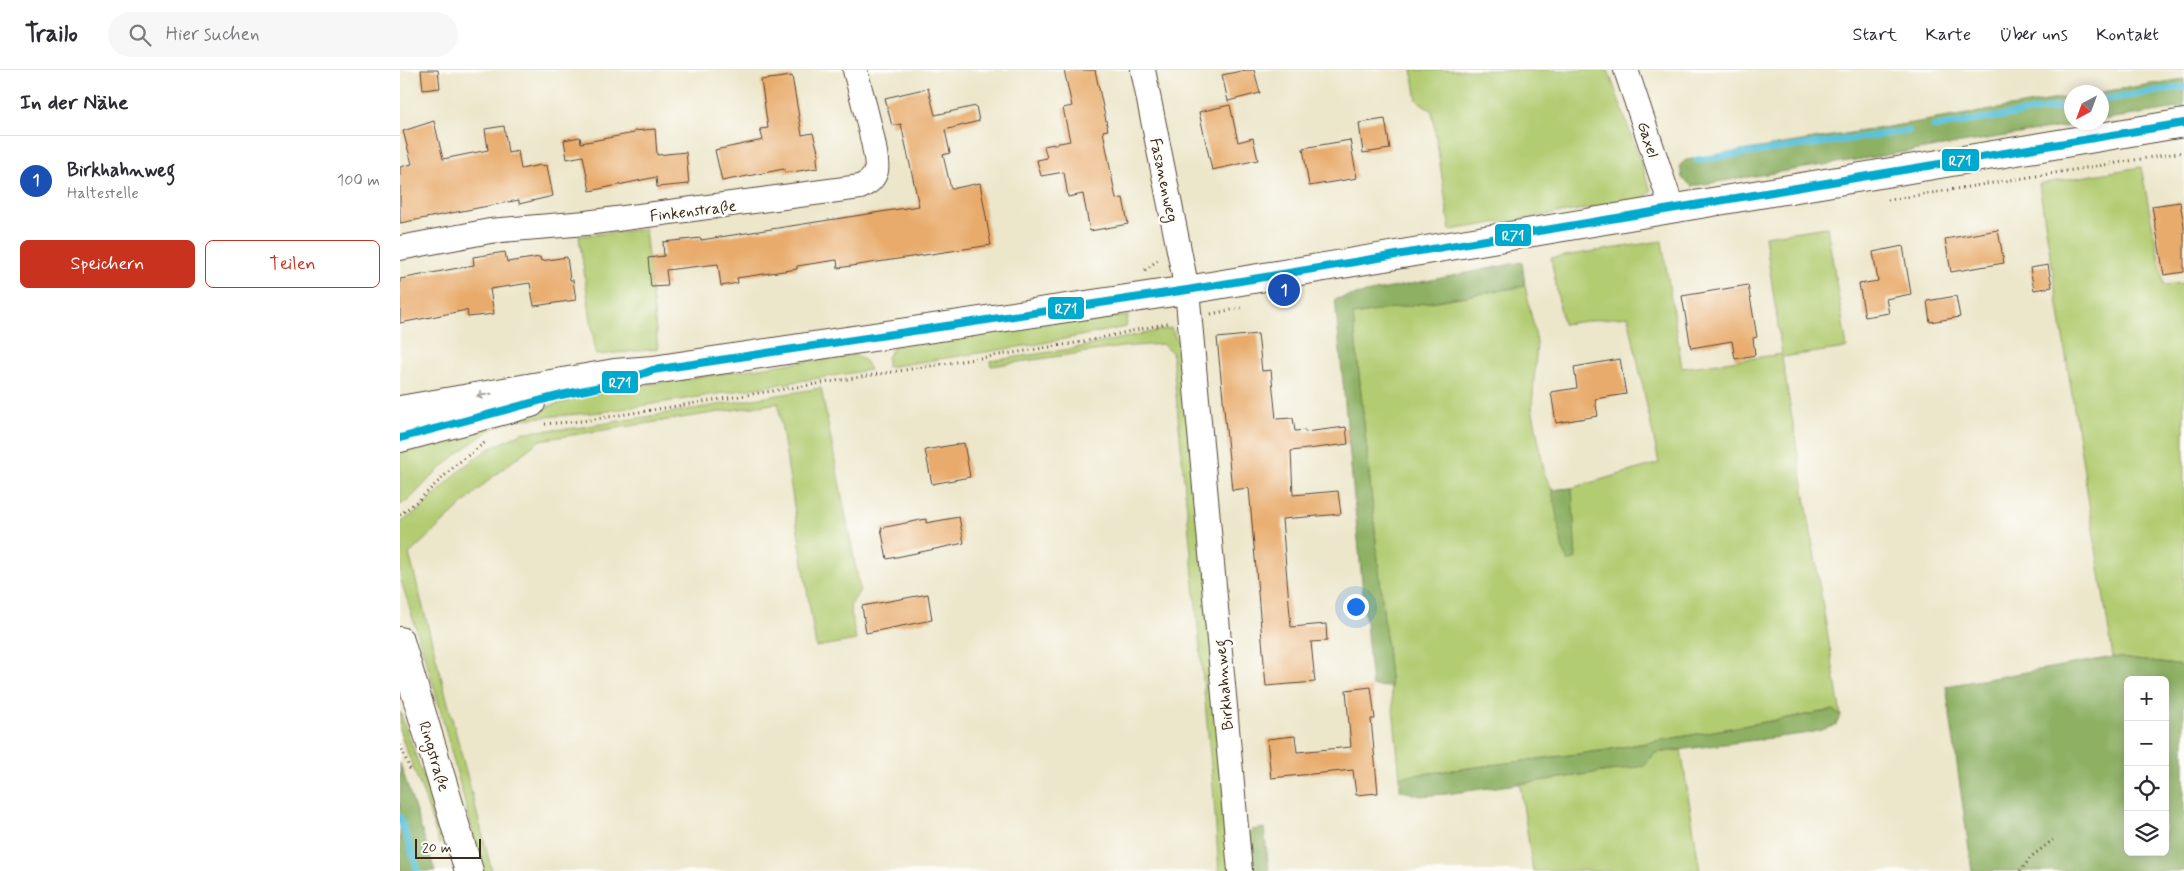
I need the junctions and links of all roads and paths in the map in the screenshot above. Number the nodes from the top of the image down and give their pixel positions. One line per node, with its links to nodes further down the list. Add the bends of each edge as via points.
1 (855, 70): 7 (street, Finkenstraße, via 876,169 871,181 860,187 586,223 490,231)
2 (1143, 70): 6 (street, Fasanenweg)
3 (1626, 70): 5 (street, Gaxel)
4 (2184, 122): 5 (street)
5 (1672, 208): 9 (street)
6 (1176, 234): 8 (path, via 1163,238 1163,250 1158,260); 9 (street, Fasanenweg)
7 (400, 248)
8 (1138, 274)
9 (1187, 290): 10 (street, Birkhahnweg); 11 (street)
10 (1189, 319): 15 (path, via 1082,342 582,422); 22 (street, Birkhahnweg)
11 (653, 370): 13 (street, one-way to 13, via 615,373); 16 (street, via 615,384 561,394)
12 (400, 398): 13 (street)
13 (426, 404): 14 (street)
14 (400, 410)
15 (539, 424)
16 (400, 438)
17 (490, 440): 18 (path, via 458,463)
18 (400, 515)
19 (400, 641): 21 (street, Ringstraße)
20 (2053, 840): 23 (path, via 2032,856)
21 (470, 871)
22 (1240, 871)
23 (2020, 871)

